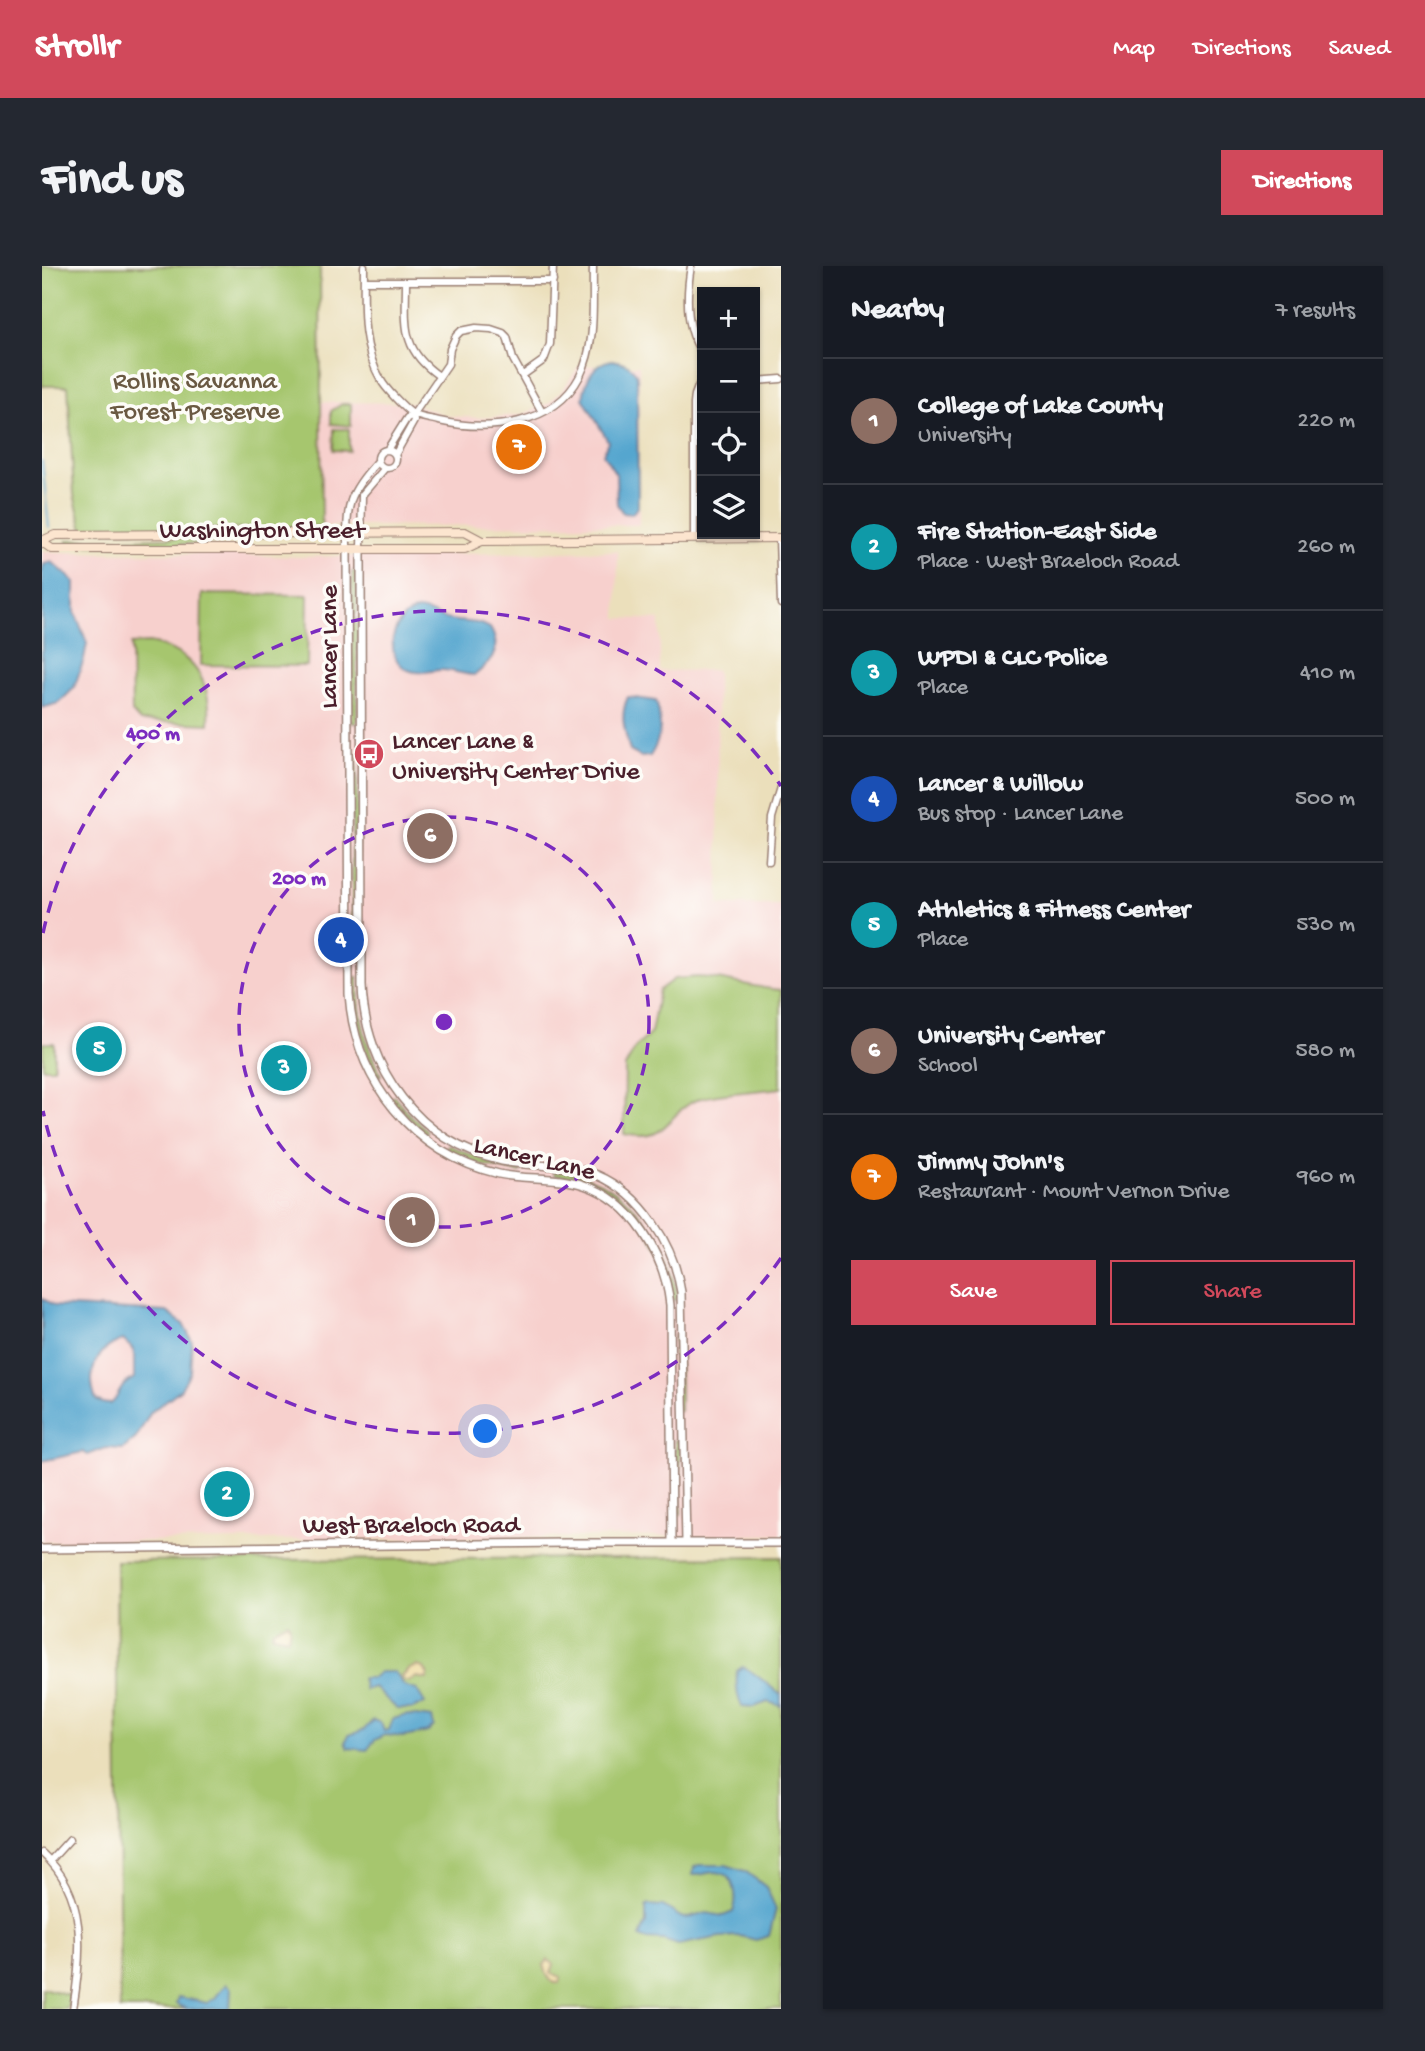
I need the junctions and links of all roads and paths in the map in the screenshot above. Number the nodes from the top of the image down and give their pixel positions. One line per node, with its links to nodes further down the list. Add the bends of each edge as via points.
1 (364, 266): 5 (street)
2 (553, 266): 7 (street)
3 (593, 266): 14 (street, via 587,360 568,393)
4 (691, 266): 8 (street, via 688,320)
5 (364, 281): 6 (street); 15 (street, via 364,331 371,361 385,387)
6 (406, 281): 7 (street); 10 (street, via 409,342 418,359)
7 (553, 281): 9 (street, via 550,344 544,360)
8 (700, 350)
9 (523, 374): 10 (street, via 503,333 476,328 456,335 448,364); 14 (street)
10 (439, 376): 15 (street)
11 (781, 379): 12 (street)
12 (760, 381)
13 (697, 386): 22 (street)
14 (542, 412): 15 (street, via 491,426 458,425)
15 (414, 415): 16 (street, Lancer Lane, via 407,418); 17 (street, Lancer Lane)
16 (387, 450): 17 (street); 18 (street, Lancer Lane, via 380,452)
17 (395, 455): 19 (street, Lancer Lane, via 395,464)
18 (378, 461): 19 (street); 20 (street, Lancer Lane, via 351,494)
19 (385, 468): 21 (street, Lancer Lane, via 362,495)
20 (347, 532): 21 (main road, Washington Street); 25 (main road, Washington Street, via 55,535); 26 (street, Lancer Lane)
21 (362, 532): 24 (main road, Washington Street, via 466,532); 27 (street, Lancer Lane)
22 (694, 538): 23 (main road, Washington Street); 24 (main road, Washington Street)
23 (780, 538): 28 (street)
24 (482, 541): 27 (main road, Washington Street, via 465,549)
25 (42, 542): 26 (main road, Washington Street, via 52,549)
26 (347, 549): 27 (main road, Washington Street); 31 (street, Lancer Lane, via 349,994 360,1049 385,1100 435,1147 495,1173 571,1181 596,1190 627,1213 649,1241 663,1269 670,1305)
27 (361, 549): 32 (street, Lancer Lane, via 362,986 374,1049 398,1094 440,1135 489,1157 596,1175 637,1204 659,1231 678,1272 681,1292)
28 (781, 604)
29 (781, 788): 30 (street, via 772,818)
30 (769, 861)
31 (672, 1543): 32 (street, West Braeloch Road); 34 (street, West Braeloch Road)
32 (686, 1543): 33 (street, West Braeloch Road)
33 (781, 1543)
34 (42, 1549)
35 (70, 1839): 37 (street)
36 (42, 1853): 37 (street)
37 (50, 1861): 38 (street, via 67,1883 78,1915)
38 (73, 2009)

